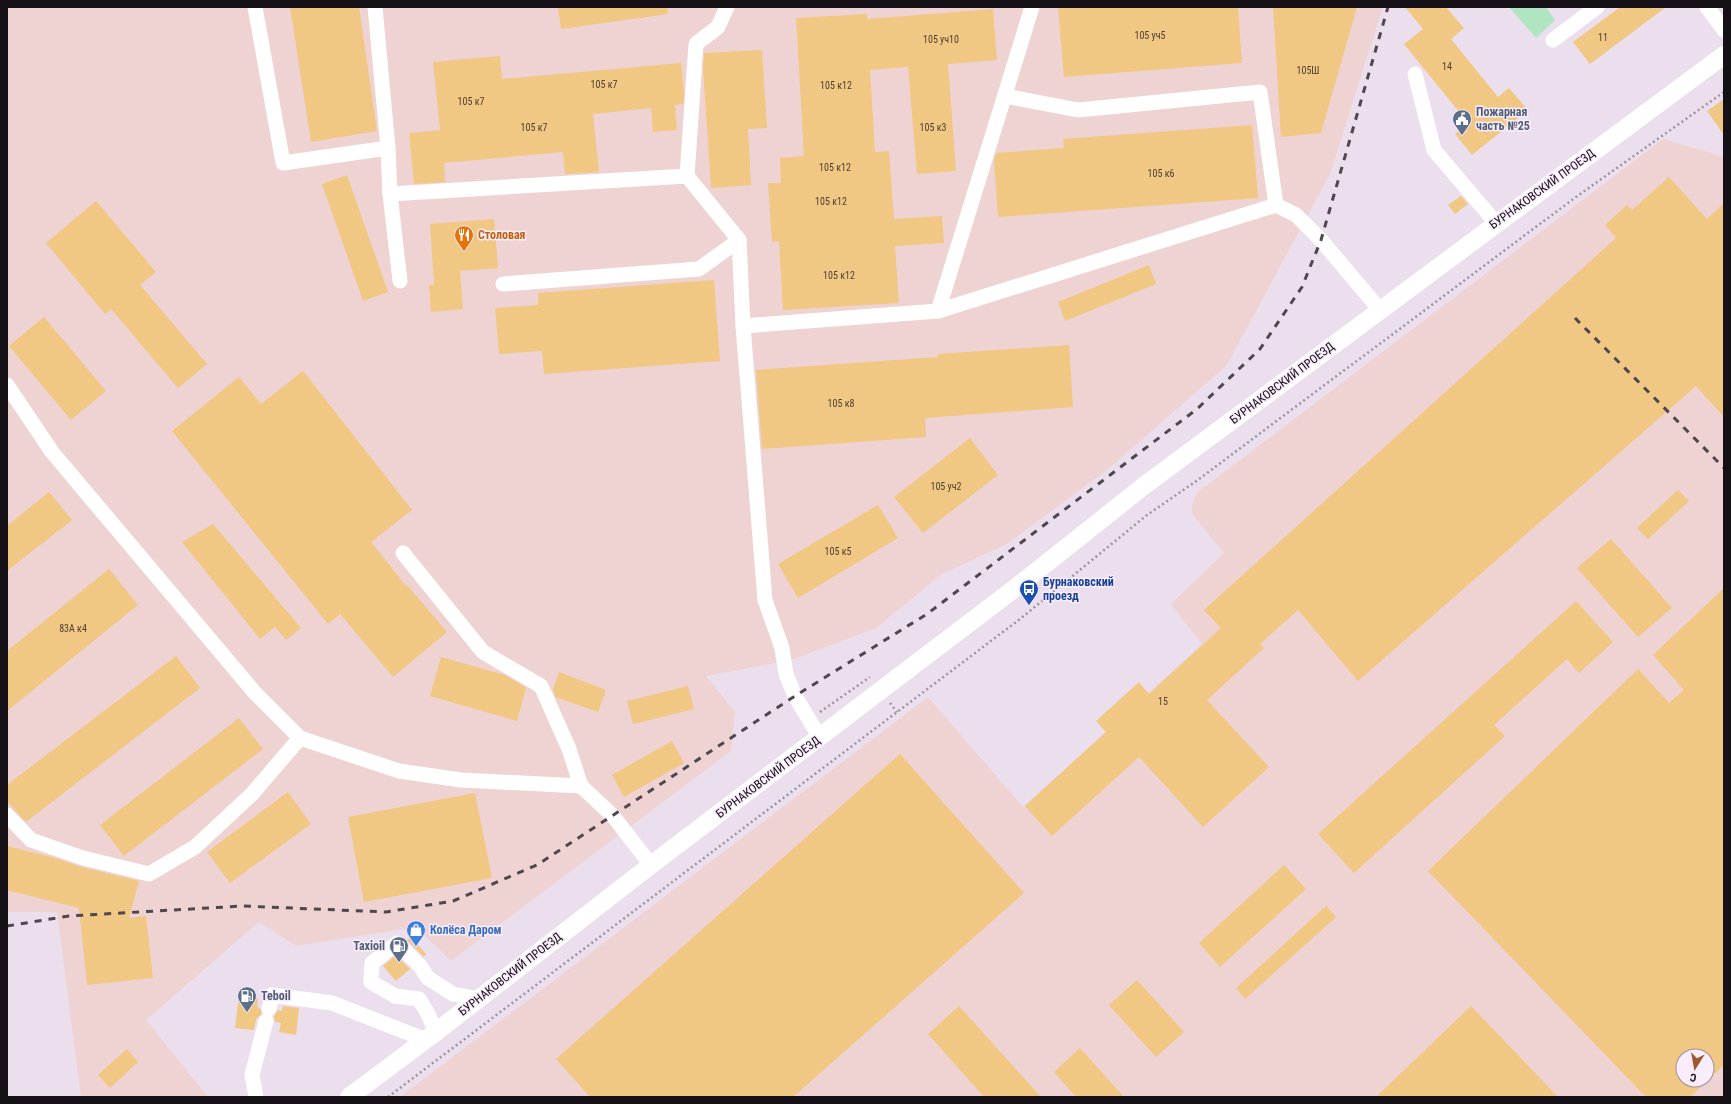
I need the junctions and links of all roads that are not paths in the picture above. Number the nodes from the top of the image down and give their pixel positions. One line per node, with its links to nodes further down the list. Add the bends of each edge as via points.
1 (255, 7): 12 (lane, via 283,163)
2 (375, 7): 12 (lane)
3 (727, 7): 13 (lane, via 718,27 696,44)
4 (1032, 7): 11 (lane)
5 (1597, 7): 8 (lane)
6 (1707, 7): 7 (lane)
7 (1724, 30)
8 (1553, 40)
9 (1724, 55): 16 (main road, БУРНАКОВСКИЙ ПРОЕЗД)
10 (1415, 74): 16 (lane, via 1434,150)
11 (1004, 96): 15 (lane, via 1078,110 1260,92); 21 (lane)
12 (388, 148): 14 (lane)
13 (687, 176): 14 (lane); 17 (lane)
14 (390, 194): 18 (lane)
15 (1276, 205): 20 (lane, via 1296,215 1321,240); 21 (lane)
16 (1496, 223): 20 (main road, БУРНАКОВСКИЙ ПРОЕЗД)
17 (739, 240): 19 (lane, via 699,269); 22 (lane)
18 (400, 281)
19 (503, 284)
20 (1380, 310): 26 (main road, БУРНАКОВСКИЙ ПРОЕЗД, via 1145,485)
21 (938, 311): 22 (lane)
22 (744, 326): 26 (lane, via 765,600 782,648 786,674 795,696)
23 (7, 384): 25 (lane, via 52,452 255,693)
24 (403, 553): 27 (lane, via 483,652 541,686 569,748)
25 (300, 738): 27 (lane, via 400,771 461,780); 28 (lane, via 251,795 195,847 149,874 83,858 31,840)
26 (820, 738): 29 (main road, БУРНАКОВСКИЙ ПРОЕЗД)
27 (581, 786): 29 (lane, via 613,816)
28 (7, 815)
29 (651, 865): 30 (main road, БУРНАКОВСКИЙ ПРОЕЗД)
30 (479, 999): 31 (main road, БУРНАКОВСКИЙ ПРОЕЗД); 31 (lane, via 453,994 428,978 397,943 372,963 371,982 395,996 419,999 427,1012)
31 (431, 1036): 32 (lane, via 332,1003 272,995 252,1075); 33 (main road, БУРНАКОВСКИЙ ПРОЕЗД)
32 (256, 1097)
33 (350, 1097)

